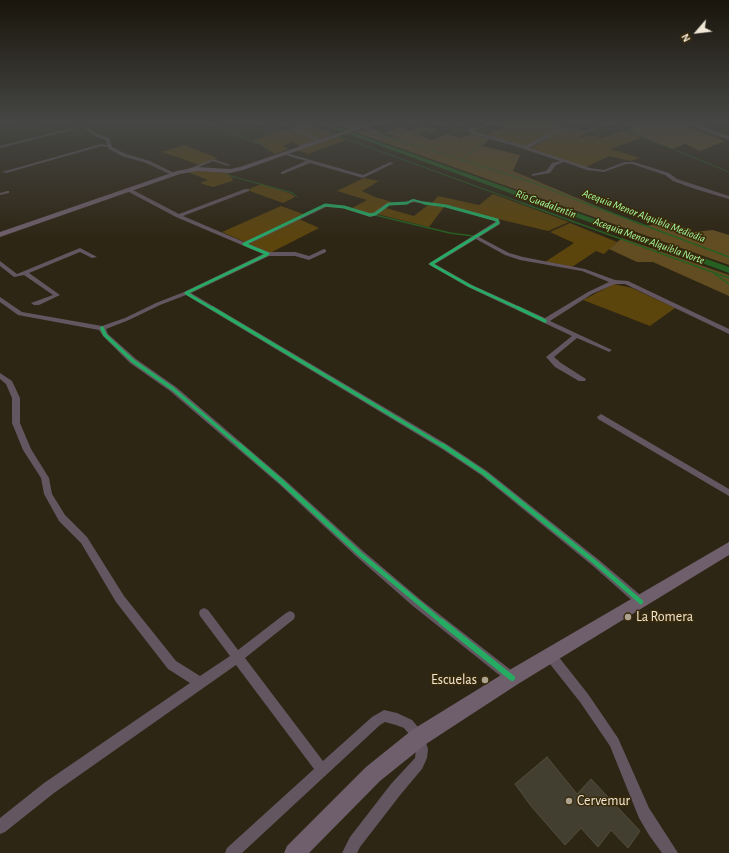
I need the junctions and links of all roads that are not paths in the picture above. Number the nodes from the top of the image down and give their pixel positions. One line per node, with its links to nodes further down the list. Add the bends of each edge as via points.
1 (40, 162): 13 (street)
2 (147, 162): 15 (street)
3 (208, 162): 11 (street)
4 (219, 162): 12 (street, via 230,165)
5 (258, 162): 12 (main road, via 230,171)
6 (308, 162): 14 (street)
7 (313, 162): 10 (street, via 363,177)
8 (561, 162): 16 (street, via 554,164 548,172)
9 (566, 162): 21 (street, via 596,171 632,163)
10 (392, 163)
11 (185, 171): 12 (main road); 15 (main road)
12 (219, 171)
13 (4, 172)
14 (283, 173)
15 (174, 174): 17 (main road)
16 (534, 175)
17 (129, 190): 22 (street); 23 (main road)
18 (247, 190): 22 (street)
19 (7, 192): 20 (street)
20 (0, 194)
21 (729, 198)
22 (178, 216): 25 (street)
23 (0, 235)
24 (476, 237): 25 (street, via 498,223 497,220 452,207 413,200 389,204 370,215 344,207 325,205); 31 (street, via 514,257 583,270); 35 (street, via 431,264 470,286)
25 (244, 244): 27 (street)
26 (324, 251): 27 (street, via 309,258 295,254)
27 (268, 254): 32 (street)
28 (94, 257): 30 (street, via 80,250)
29 (0, 263): 30 (street, via 16,276)
30 (24, 272): 34 (street, via 57,295 39,303)
31 (614, 282): 35 (street, via 590,293); 37 (street, via 626,282)
32 (186, 293): 36 (street); 45 (street, via 445,447 484,473)
33 (0, 299): 36 (street, via 20,314)
34 (34, 302)
35 (545, 321): 38 (street)
36 (102, 328): 50 (street, via 105,335 133,361 174,389 418,604)
37 (729, 332)
38 (577, 335): 39 (street); 41 (street, via 550,357 558,365)
39 (609, 350)
40 (0, 375): 51 (street, via 9,383 16,398 16,423 27,450 45,478 48,494 62,518 84,540 120,598 172,665)
41 (582, 379)
42 (601, 417): 43 (street)
43 (729, 493)
44 (729, 548): 45 (main road)
45 (641, 602): 48 (main road)
46 (204, 613): 49 (street)
47 (290, 616): 49 (street)
48 (550, 655): 50 (main road); 58 (street, via 614,742 644,813)
49 (238, 657): 51 (street); 53 (street)
50 (512, 678): 52 (main road)
51 (200, 682): 54 (street, via 49,788)
52 (419, 737): 53 (street, via 408,724 384,716 363,731); 56 (main road, via 373,774); 57 (street, via 422,749 418,765 396,789)
53 (322, 769): 55 (street)
54 (0, 827)
55 (232, 853)
56 (294, 853)
57 (348, 853)
58 (671, 853)

